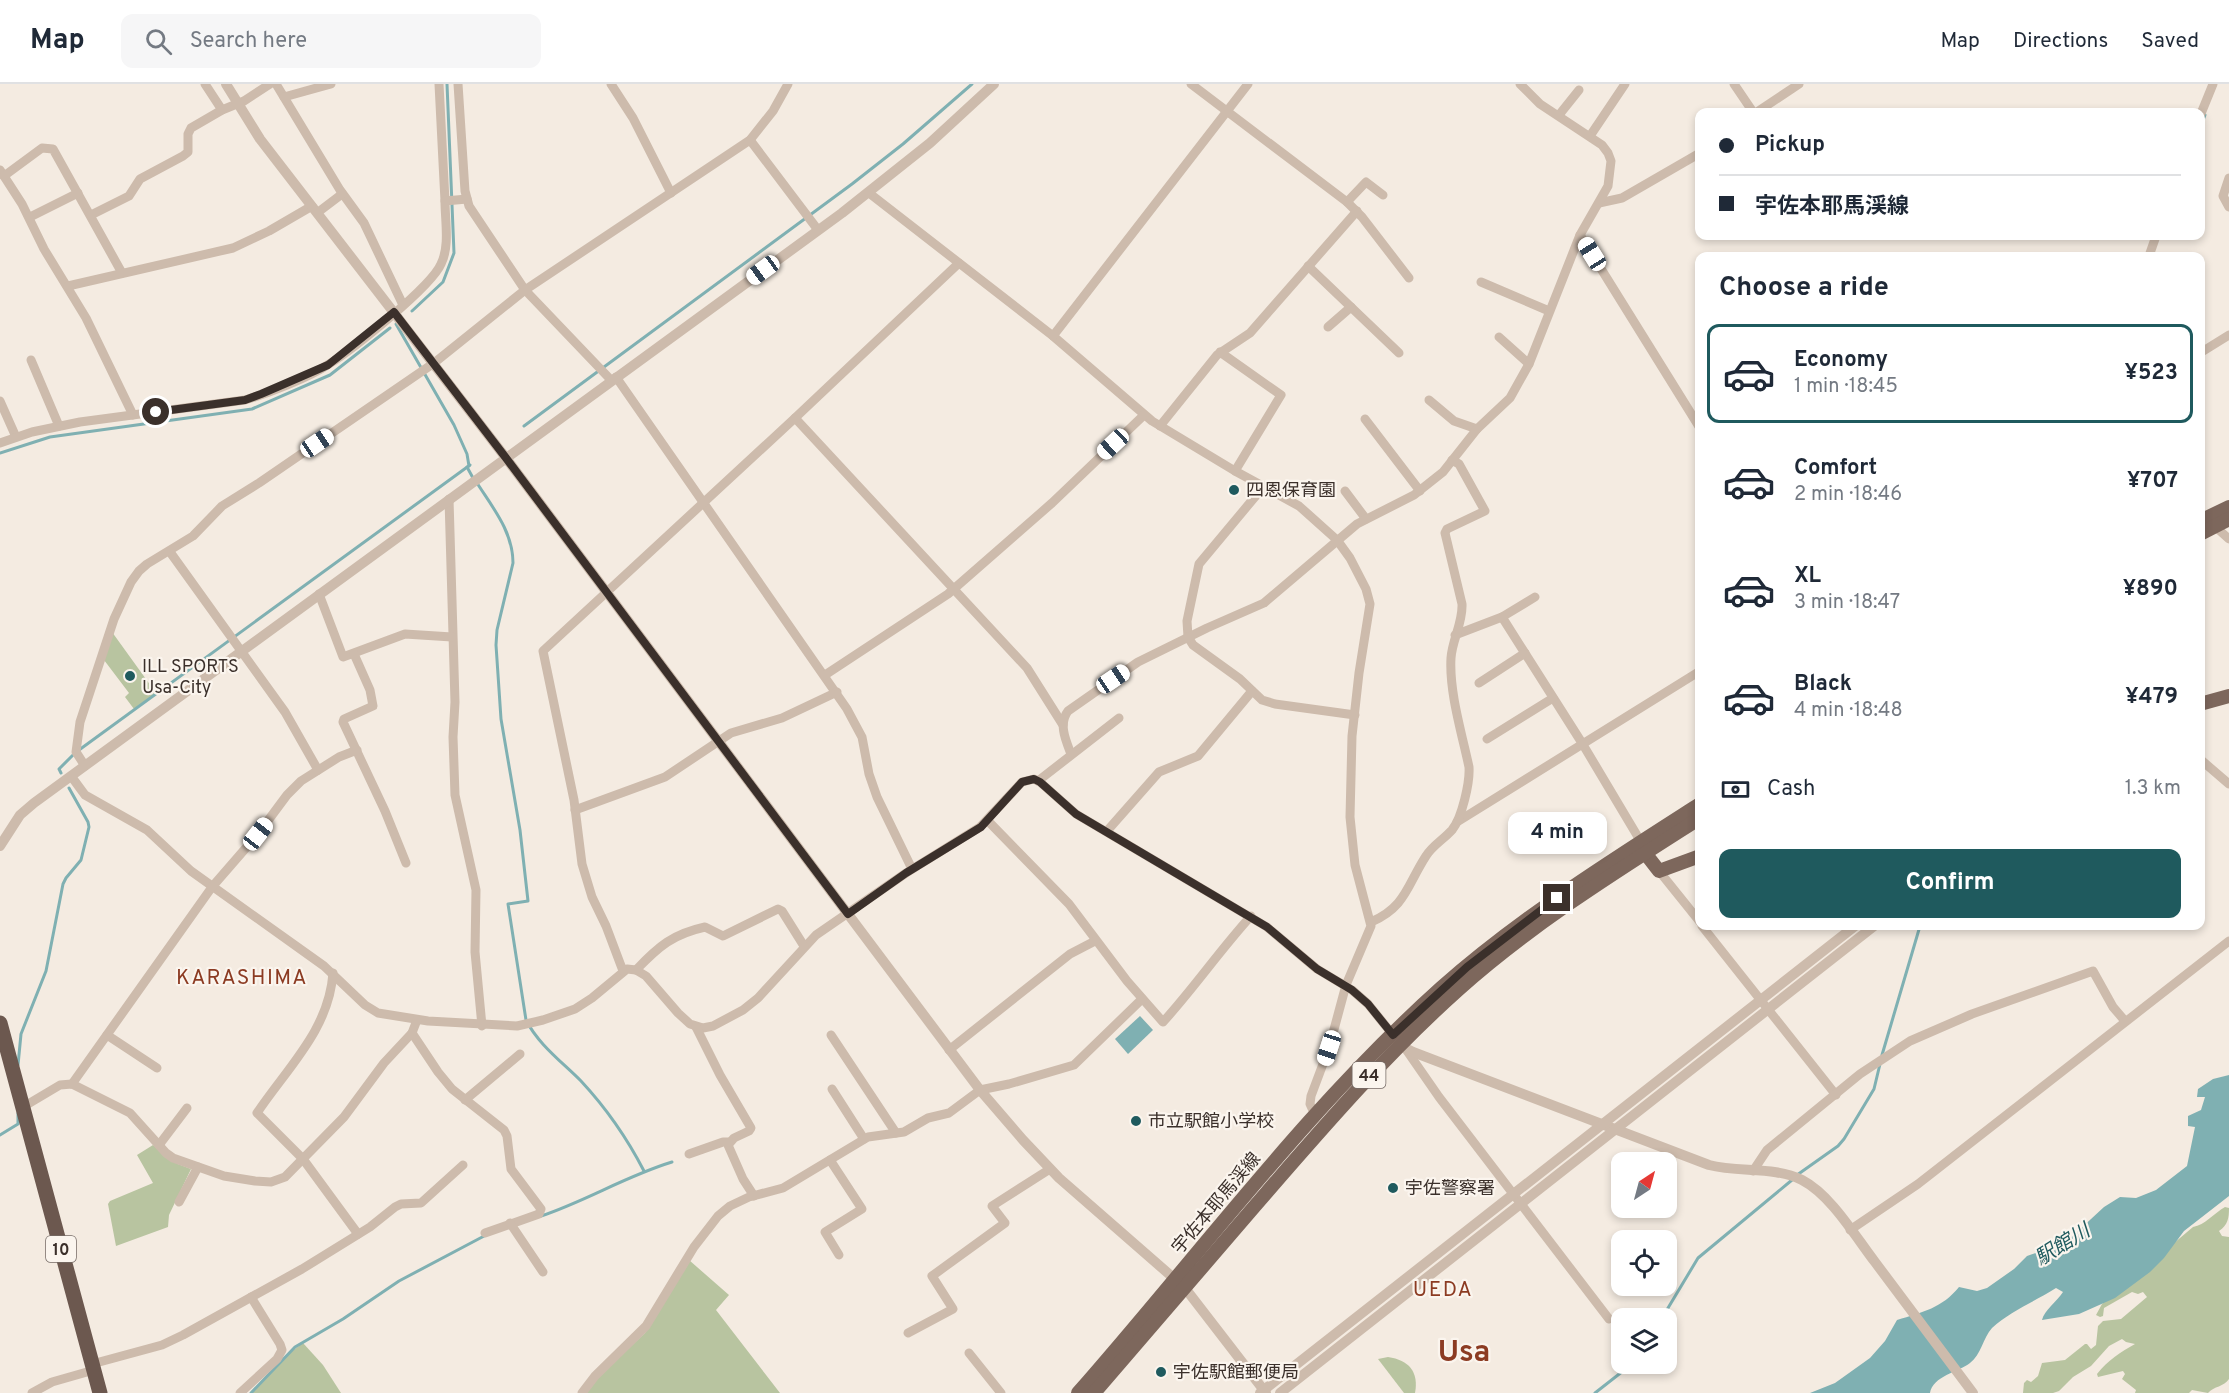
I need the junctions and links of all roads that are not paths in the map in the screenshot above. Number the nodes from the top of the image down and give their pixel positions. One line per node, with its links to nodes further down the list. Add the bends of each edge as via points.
1 (205, 84): 24 (street)
2 (226, 84): 20 (street)
3 (270, 84): 20 (street)
4 (276, 84): 19 (street)
5 (331, 84): 19 (street)
6 (439, 84): 38 (street)
7 (458, 84): 37 (street)
8 (611, 84): 33 (street)
9 (788, 84): 28 (street)
10 (994, 84): 34 (street)
11 (1191, 84): 25 (street)
12 (1248, 84): 25 (street)
13 (1520, 84): 26 (street, via 1540,104)
14 (1625, 84): 27 (street)
15 (1734, 84): 21 (street)
16 (1798, 84): 22 (street)
17 (2213, 84): 23 (street)
18 (1579, 90): 26 (street)
19 (284, 96): 35 (street)
20 (237, 104): 24 (street); 42 (street)
21 (1752, 108)
22 (1761, 108)
23 (2203, 108)
24 (222, 110): 44 (street, via 191,128 188,152 140,179 129,196)
25 (1227, 112): 39 (street); 61 (street)
26 (1559, 115): 27 (street)
27 (1590, 136): 40 (street, via 1606,149 1611,161 1608,186)
28 (750, 140): 33 (street); 46 (street)
29 (1695, 156): 40 (street, via 1622,198)
30 (2, 173): 32 (street, via 42,148 51,147); 45 (street)
31 (2229, 178): 41 (street, via 2223,196)
32 (78, 193): 44 (street); 45 (street)
33 (671, 193): 54 (street)
34 (868, 193): 46 (street); 48 (street)
35 (342, 194): 42 (street); 55 (street, via 364,223)
36 (1383, 195): 39 (street, via 1366,182)
37 (465, 200): 38 (street); 54 (street)
38 (446, 201): 55 (street, via 442,263)
39 (1347, 202): 43 (street)
40 (1599, 203): 47 (street)
41 (2229, 207)
42 (314, 209): 50 (street, via 233,248); 58 (street)
43 (1356, 211): 49 (street); 51 (street)
44 (91, 215): 50 (street)
45 (30, 217): 53 (street, via 44,249)
46 (818, 230): 69 (street)
47 (1580, 235): 57 (street); 76 (street)
48 (958, 263): 61 (street); 74 (street)
49 (1308, 266): 56 (street); 64 (street, via 1250,333)
50 (122, 273): 53 (street)
51 (1409, 278)
52 (1481, 282): 57 (street)
53 (68, 286): 72 (street)
54 (525, 290): 67 (street); 69 (street)
55 (403, 305): 58 (street)
56 (1351, 307): 59 (street); 65 (street)
57 (1549, 311): 68 (street)
58 (394, 312): 67 (street); 72 (street, via 328,365 261,394 245,400)
59 (1328, 327)
60 (2229, 335): 63 (street)
61 (1053, 336): 73 (street)
62 (1499, 337): 68 (street)
63 (2205, 350)
64 (1221, 352): 78 (street); 84 (street, via 1281,395)
65 (1399, 353)
66 (31, 360): 77 (street)
67 (434, 363): 82 (street); 96 (street, via 222,506 193,536)
68 (1529, 364): 79 (street, via 1510,399)
69 (614, 379): 82 (street); 89 (street)
70 (0, 400): 80 (street)
71 (1429, 400): 79 (street, via 1454,421)
72 (134, 415): 77 (street)
73 (1144, 415): 78 (street); 97 (street)
74 (795, 418): 89 (street); 97 (street)
75 (1365, 419): 87 (street)
76 (1695, 420)
77 (59, 426): 80 (street)
78 (1160, 426): 84 (street)
79 (1478, 429): 83 (street)
80 (16, 437): 81 (street)
81 (0, 443)
82 (506, 458): 88 (street); 98 (street)
83 (1452, 460): 87 (street); 102 (street, via 1460,464 1485,511 1445,531 1462,604)
84 (1235, 471): 85 (street)
85 (1264, 486): 95 (street, via 1299,506); 104 (street, via 1199,564 1188,615)
86 (1345, 490): 91 (street)
87 (1420, 491): 91 (street)
88 (449, 499): 99 (street); 103 (street)
89 (702, 502): 98 (street); 109 (street)
90 (2229, 507): 93 (main road)
91 (1366, 519): 95 (street)
92 (2229, 519): 93 (main road)
93 (2206, 520): 94 (street)
94 (2229, 539)
95 (1337, 540): 104 (street, via 1269,600); 116 (street, via 1356,568 1370,604)
96 (170, 552): 105 (street); 125 (street, via 139,571 114,619 80,722 76,753)
97 (954, 589): 109 (street); 118 (street, via 1027,668)
98 (607, 593): 120 (street); 131 (street, via 543,651)
99 (319, 594): 105 (street); 107 (street, via 341,655 346,658)
100 (1535, 597): 101 (street)
101 (1502, 617): 102 (street); 106 (street)
102 (1455, 635): 134 (street, via 1451,670 1469,772)
103 (452, 637): 107 (street, via 405,634); 163 (street, via 454,795 476,890 475,952)
104 (1188, 637): 111 (street); 118 (street, via 1113,679 1068,711)
105 (240, 652): 125 (street); 126 (street, via 285,712)
106 (1525, 653): 110 (street); 114 (street)
107 (354, 654): 122 (street, via 373,703 370,709 344,720)
108 (1695, 674): 121 (street)
109 (825, 675): 112 (street)
110 (1479, 682)
111 (1252, 691): 116 (street, via 1270,703); 135 (street, via 1198,756 1159,772)
112 (837, 692): 120 (street, via 782,718 731,733); 140 (street, via 862,737 874,788)
113 (2229, 696): 115 (main road)
114 (1553, 698): 119 (street); 121 (street)
115 (2205, 703)
116 (1354, 715): 146 (street, via 1350,817 1355,865)
117 (1119, 718): 123 (street)
118 (1063, 725): 123 (street)
119 (1487, 739)
120 (719, 742): 131 (street, via 665,777); 143 (street)
121 (1582, 744): 134 (street); 137 (street)
122 (357, 750): 126 (street); 139 (street)
123 (1071, 754): 128 (street)
124 (2205, 763): 129 (street)
125 (85, 766): 127 (street)
126 (318, 770): 142 (street, via 287,795)
127 (71, 776): 136 (street, via 27,809); 142 (street, via 85,795 147,830)
128 (1038, 781): 132 (street, via 1022,782); 135 (street, via 1070,811)
129 (2229, 784)
130 (1695, 808): 137 (main road, 宇佐本耶馬渓線 / 44)
131 (575, 810): 154 (street, via 589,889)
132 (988, 821): 140 (street); 150 (street, via 1069,904)
133 (1695, 821): 137 (main road, 宇佐本耶馬渓線 / 44)
134 (1457, 822): 146 (street, via 1427,854 1400,903)
135 (1107, 831): 144 (street)
136 (0, 846)
137 (1643, 848): 141 (main road); 168 (main road, 宇佐本耶馬渓線 / 44, via 1533,914 1490,948 1441,988)
138 (1695, 858): 141 (main road)
139 (406, 863)
140 (912, 869): 143 (street)
141 (1659, 871): 145 (street)
142 (212, 887): 155 (street); 166 (street)
143 (848, 914): 152 (street); 169 (street)
144 (1251, 916): 156 (street, via 1317,969); 157 (street, via 1163,1022)
145 (1695, 916)
146 (1371, 922): 156 (street)
147 (1705, 930): 158 (street)
148 (1850, 930): 158 (street)
149 (1869, 930): 159 (street)
150 (1095, 941): 157 (street); 169 (street, via 1070,954)
151 (2229, 941): 161 (street)
152 (804, 946): 153 (street, via 778,909 723,936 705,927 674,937); 164 (street, via 743,1010 713,1026)
153 (636, 970): 154 (street); 164 (street)
154 (623, 971): 163 (street, via 592,998 566,1012 517,1026)
155 (333, 973): 160 (street, via 373,1010); 187 (street, via 322,1018 257,1113)
156 (1346, 985): 168 (street); 179 (street, via 1311,1096 1310,1104)
157 (1142, 999): 174 (street, via 1074,1065)
158 (1761, 999): 159 (street); 180 (street)
159 (1769, 1008): 175 (street); 181 (street)
160 (417, 1020): 163 (street); 165 (street)
161 (2125, 1021): 175 (street, via 2096,973 2088,972 1910,1041); 198 (street)
162 (0, 1023): 177 (highway, 10)
163 (482, 1026)
164 (696, 1027): 184 (street, via 751,1128)
165 (412, 1033): 176 (street, via 445,1082); 187 (street, via 344,1117)
166 (107, 1035): 171 (street); 172 (street)
167 (831, 1035): 182 (street)
168 (1400, 1042): 179 (main road, 宇佐本耶馬渓線 / 44); 180 (street); 193 (street); 203 (main road, 宇佐本耶馬渓線 / 44)
169 (949, 1050): 174 (street)
170 (520, 1054): 176 (street)
171 (157, 1068)
172 (72, 1084): 177 (street, via 60,1085); 185 (street, via 130,1113)
173 (831, 1089): 183 (street)
174 (980, 1090): 182 (street, via 949,1113); 191 (street)
175 (1836, 1095): 192 (street, via 1764,1153)
176 (465, 1100): 197 (street, via 504,1130 511,1169 541,1209 539,1214)
177 (22, 1106): 208 (highway, 10)
178 (187, 1108): 185 (street)
179 (1316, 1115): 203 (main road, 宇佐本耶馬渓線 / 44)
180 (1602, 1124): 181 (street); 193 (street)
181 (1615, 1129): 192 (street, via 1709,1165); 196 (street)
182 (896, 1133): 183 (street)
183 (864, 1139): 188 (street)
184 (729, 1142): 186 (street); 194 (street, via 728,1148)
185 (159, 1145): 190 (street, via 171,1157)
186 (689, 1154)
187 (303, 1159): 190 (street, via 285,1177 271,1182 231,1177); 200 (street)
188 (830, 1160): 194 (street, via 783,1188); 201 (street, via 862,1209 825,1232)
189 (463, 1165): 200 (street, via 421,1203 398,1206)
190 (198, 1167): 195 (street)
191 (1050, 1168): 203 (street); 206 (street, via 992,1206 1005,1222 932,1276 953,1310)
192 (1753, 1171): 198 (street, via 1801,1179 1821,1194)
193 (1514, 1193): 196 (street); 209 (street)
194 (754, 1196): 213 (street, via 718,1216 693,1247 646,1326)
195 (179, 1202)
196 (1520, 1204): 205 (street); 217 (street)
197 (510, 1223): 199 (street); 202 (street)
198 (1852, 1232): 218 (street)
199 (485, 1233)
200 (358, 1234): 204 (street)
201 (839, 1255)
202 (543, 1272)
203 (1180, 1283): 209 (street); 215 (main road, 宇佐本耶馬渓線 / 44); 216 (main road, 宇佐本耶馬渓線 / 44)
204 (251, 1297): 208 (street, via 169,1342); 212 (street, via 282,1350)
205 (1609, 1319)
206 (908, 1333)
207 (969, 1353): 214 (street)
208 (93, 1367): 210 (street); 211 (highway, 10)
209 (1263, 1392)
210 (32, 1393)
211 (100, 1393)
212 (240, 1393)
213 (582, 1393)
214 (1001, 1393)
215 (1078, 1393)
216 (1094, 1393)
217 (1280, 1393)
218 (1973, 1393)

